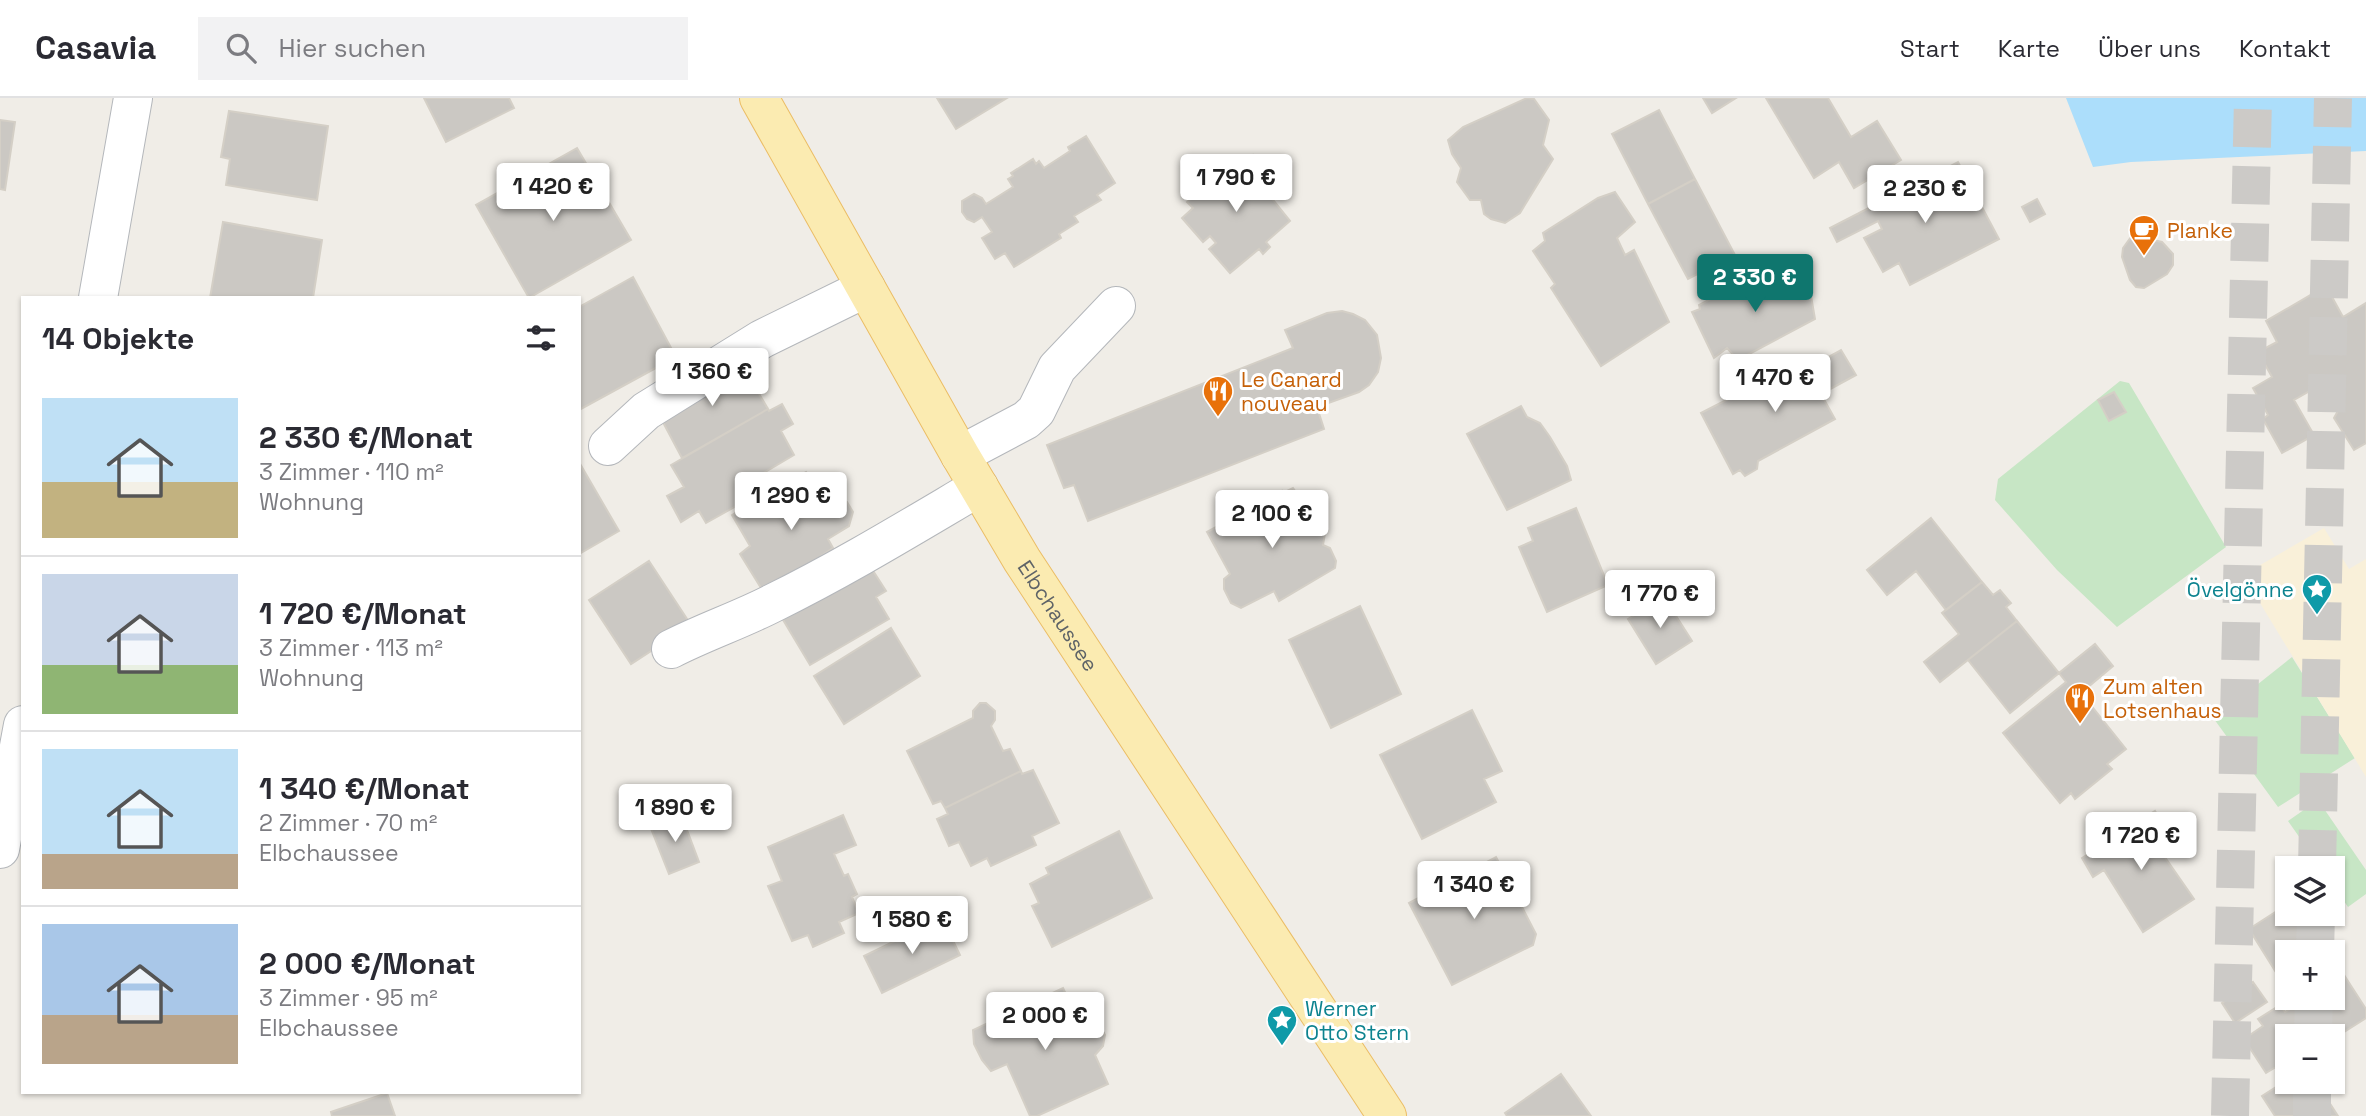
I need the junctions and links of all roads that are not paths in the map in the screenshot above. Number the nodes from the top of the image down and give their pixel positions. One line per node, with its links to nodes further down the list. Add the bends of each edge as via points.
1 (133, 98): 4 (street)
2 (759, 98): 3 (main road, Elbchaussee)
3 (866, 288): 6 (street, via 762,339 646,411); 7 (main road, Elbchaussee)
4 (98, 296)
5 (1116, 306): 7 (street, via 1057,368 1036,411 1009,430)
6 (608, 446)
7 (969, 471): 8 (street, via 856,559); 11 (main road, Elbchaussee, via 1022,560)
8 (671, 649)
9 (21, 736): 10 (street)
10 (0, 849)
11 (1387, 1116)

